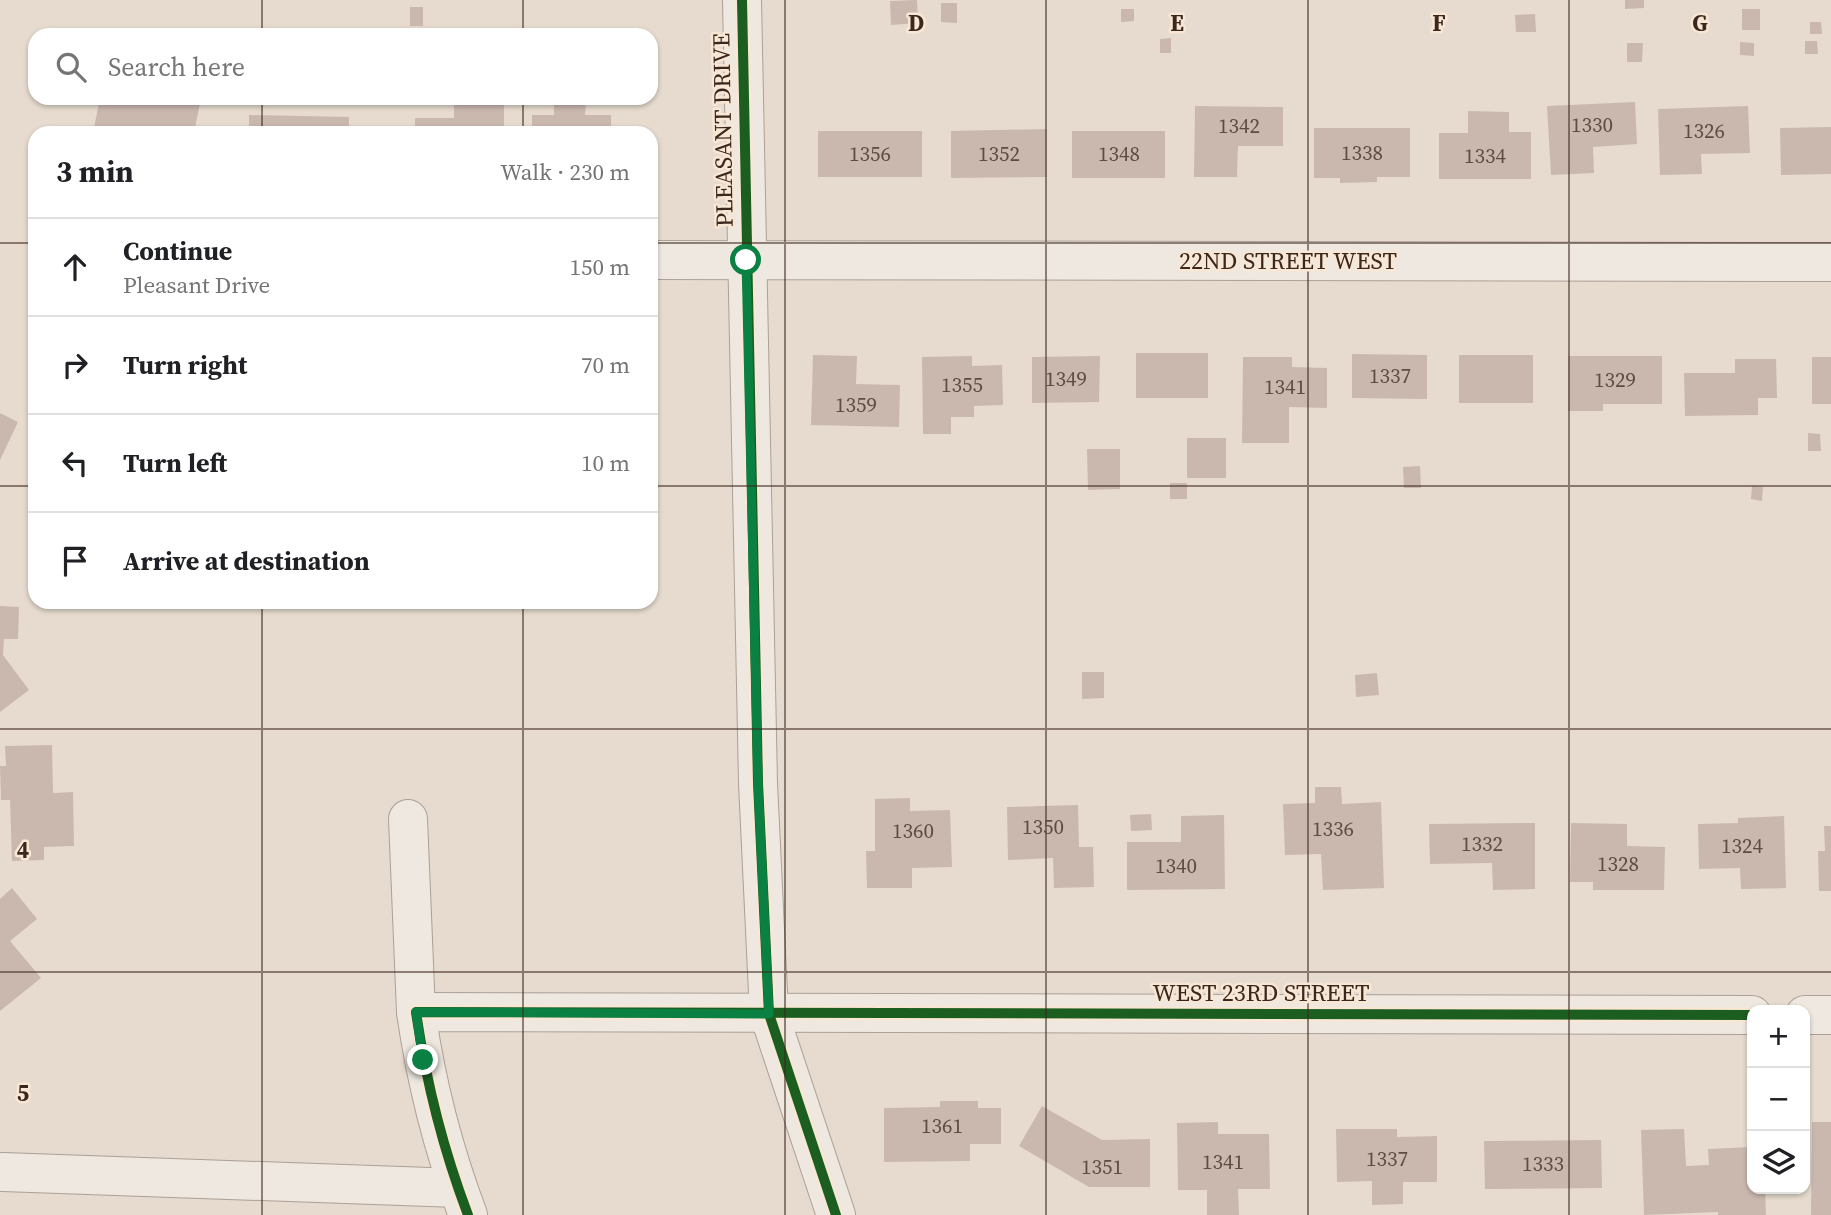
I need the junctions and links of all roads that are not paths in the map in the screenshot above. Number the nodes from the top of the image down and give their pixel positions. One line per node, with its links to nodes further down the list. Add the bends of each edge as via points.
1 (742, 0): 3 (street, PLEASANT DRIVE)
2 (658, 260): 3 (street, 22ND STREET WEST)
3 (746, 260): 4 (street, 22ND STREET WEST); 7 (street, PLEASANT DRIVE, via 758,783)
4 (1831, 262)
5 (408, 819): 6 (street)
6 (416, 1012): 7 (street, WEST 23RD STREET); 12 (street, via 446,1156)
7 (769, 1014): 8 (street, WEST 23RD STREET); 13 (street, PLEASANT DRIVE)
8 (1747, 1015)
9 (1810, 1015): 10 (street)
10 (1831, 1015)
11 (3, 1172): 12 (street)
12 (463, 1202)
13 (836, 1215)

